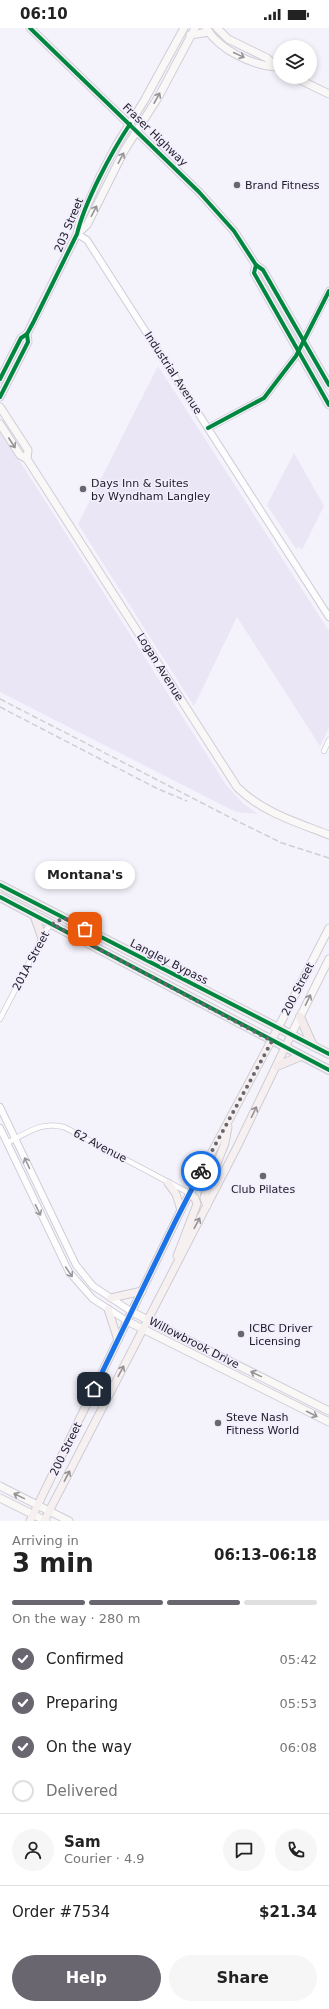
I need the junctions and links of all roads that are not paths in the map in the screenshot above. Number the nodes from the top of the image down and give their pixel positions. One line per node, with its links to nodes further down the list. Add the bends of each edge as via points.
1 (30, 28): 10 (main road, Fraser Highway)
2 (184, 28): 10 (main road, 203 Street)
3 (217, 28): 6 (main road, via 228,39 267,58)
4 (208, 30): 5 (main road); 7 (main road, one-way to 7, via 230,51)
5 (192, 31): 11 (main road, 203 Street, one-way to 5, via 159,96)
6 (273, 64)
7 (273, 68)
8 (308, 84): 9 (main road)
9 (329, 94)
10 (130, 124): 11 (main road, Fraser Highway); 12 (main road, 203 Street, via 102,174 80,221)
11 (137, 131): 12 (main road, 203 Street, one-way to 11, via 87,224); 13 (main road, Fraser Highway, via 223,217)
12 (77, 234): 15 (main road, 203 Street); 24 (street, Industrial Avenue, via 87,240)
13 (256, 265): 16 (main road, Fraser Highway, via 263,270); 17 (main road, Fraser Highway, via 254,273)
14 (329, 291): 16 (street)
15 (27, 334): 18 (main road, 203 Street, via 20,338); 20 (main road, 203 Street, via 28,342)
16 (304, 341): 17 (street); 19 (main road, Fraser Highway)
17 (298, 351): 21 (main road, Fraser Highway); 24 (street, via 264,398)
18 (0, 379)
19 (329, 385)
20 (0, 397)
21 (329, 406)
22 (0, 407): 25 (main road, Logan Avenue, via 28,450)
23 (0, 424): 25 (main road, Logan Avenue, one-way to 25, via 20,455)
24 (208, 428): 26 (street, Industrial Avenue)
25 (28, 458): 29 (main road, Logan Avenue, via 237,787 256,804)
26 (329, 617)
27 (329, 740): 28 (street)
28 (324, 751)
29 (329, 835)
30 (0, 885): 33 (highway, Langley Bypass)
31 (0, 897): 32 (highway, Langley Bypass)
32 (34, 914): 34 (highway, Langley Bypass); 36 (highway)
33 (64, 918): 34 (highway); 40 (highway, Langley Bypass)
34 (52, 924): 36 (street, 201A Street); 42 (highway, Langley Bypass)
35 (329, 928): 40 (main road, 200 Street)
36 (42, 937): 39 (street, 201A Street)
37 (329, 959): 38 (main road, 200 Street, one-way to 37)
38 (300, 1018): 41 (main road, 200 Street); 43 (highway)
39 (0, 1020)
40 (278, 1028): 41 (highway, Langley Bypass); 42 (main road, 200 Street)
41 (291, 1036): 43 (highway, Langley Bypass); 44 (main road, 200 Street)
42 (272, 1041): 44 (highway, Langley Bypass); 50 (main road, 200 Street)
43 (314, 1047): 45 (highway, Langley Bypass)
44 (285, 1048): 46 (highway, Langley Bypass); 47 (main road, 200 Street)
45 (329, 1054)
46 (301, 1056): 47 (highway); 48 (highway, Langley Bypass)
47 (276, 1066): 56 (main road, 200 Street, one-way to 47)
48 (329, 1070)
49 (0, 1107): 52 (street, Willowbrook Drive)
50 (230, 1119): 55 (main road, 200 Street); 56 (main road, via 225,1143 205,1194)
51 (0, 1128): 53 (street, Willowbrook Drive)
52 (16, 1138): 53 (street, 62 Avenue); 54 (street, 62 Avenue, via 50,1124 64,1128); 60 (street, Willowbrook Drive, one-way to 52, via 93,1286 74,1261)
53 (7, 1143): 61 (street, Willowbrook Drive, one-way to 61, via 63,1264 86,1293)
54 (168, 1183): 55 (street, 62 Avenue); 57 (main road, via 176,1194)
55 (190, 1193): 57 (main road, 200 Street); 58 (main road, via 197,1204)
56 (207, 1206): 58 (main road, 200 Street, one-way to 56)
57 (181, 1210): 59 (main road, 200 Street)
58 (170, 1275): 63 (main road, 200 Street)
59 (142, 1290): 60 (main road); 62 (main road, 200 Street)
60 (110, 1298): 62 (street, Willowbrook Drive)
61 (108, 1309): 64 (street, Willowbrook Drive); 66 (main road)
62 (132, 1312): 63 (main road, Willowbrook Drive); 64 (main road, 200 Street)
63 (148, 1320): 65 (main road, 200 Street); 67 (main road, Willowbrook Drive, one-way to 63)
64 (127, 1321): 65 (main road, Willowbrook Drive); 66 (main road, 200 Street)
65 (143, 1329): 68 (main road, Willowbrook Drive, one-way to 68); 72 (main road, 200 Street, one-way to 65)
66 (118, 1340): 71 (main road, 200 Street)
67 (329, 1411)
68 (329, 1422)
69 (0, 1486): 71 (main road, one-way to 69)
70 (0, 1498): 73 (main road)
71 (38, 1505): 72 (main road); 73 (main road, 200 Street)
72 (49, 1511): 74 (main road, 200 Street); 75 (main road)
73 (32, 1518): 74 (main road)
74 (45, 1521)
75 (69, 1521)

